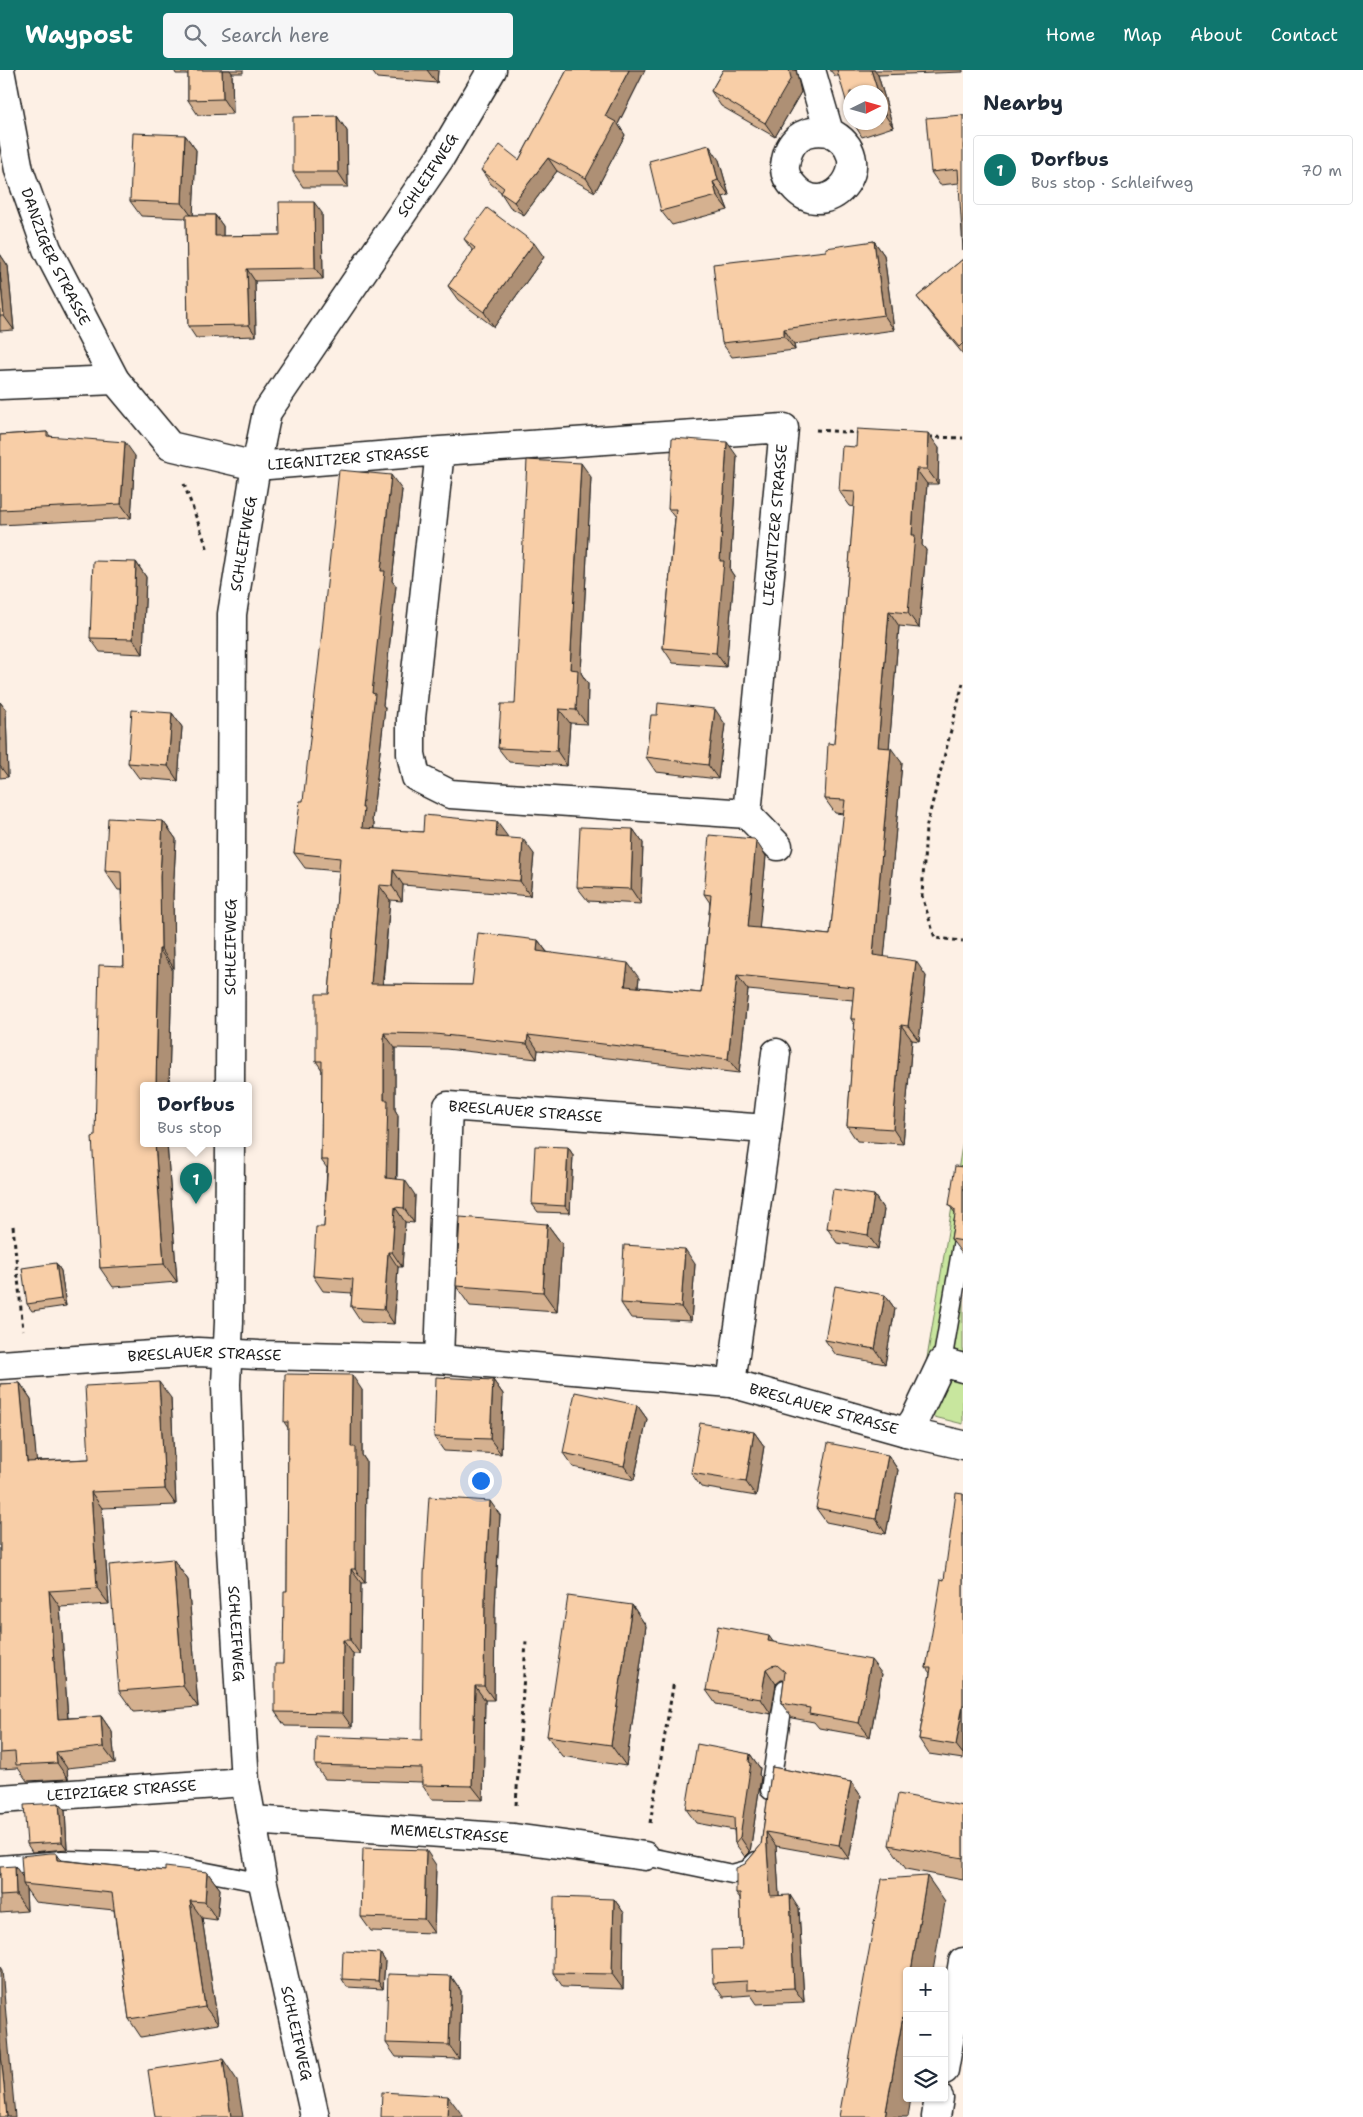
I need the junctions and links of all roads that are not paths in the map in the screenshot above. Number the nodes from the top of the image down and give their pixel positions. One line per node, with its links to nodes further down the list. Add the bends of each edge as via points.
1 (0, 70): 5 (street, DANZIGER STRASSE, via 19,170 47,249)
2 (492, 70): 9 (street, SCHLEIFWEG, via 440,158 267,412)
3 (811, 70): 4 (street)
4 (829, 132)
5 (115, 380): 6 (street); 7 (street, DANZIGER STRASSE)
6 (0, 384)
7 (170, 446): 9 (street, LIEGNITZER STRASSE)
8 (440, 451): 9 (street, LIEGNITZER STRASSE); 10 (street, LIEGNITZER STRASSE, via 412,718 411,754 416,777 450,794); 10 (street, LIEGNITZER STRASSE, via 784,428)
9 (256, 466): 13 (street, SCHLEIFWEG, via 232,614)
10 (747, 814): 11 (street)
11 (778, 846)
12 (776, 1053): 14 (street, BRESLAUER STRASSE)
13 (230, 1082)
14 (767, 1128): 18 (street, BRESLAUER STRASSE, via 448,1106); 21 (street, BRESLAUER STRASSE)
15 (230, 1147): 17 (street, SCHLEIFWEG)
16 (963, 1240): 20 (lane)
17 (228, 1353): 18 (street, BRESLAUER STRASSE); 19 (street, BRESLAUER STRASSE, via 198,1352); 25 (street, SCHLEIFWEG, via 231,1548)
18 (439, 1359): 21 (street, BRESLAUER STRASSE)
19 (13, 1364)
20 (952, 1365): 22 (street, BRESLAUER STRASSE)
21 (732, 1383): 22 (street, BRESLAUER STRASSE)
22 (906, 1432): 23 (street)
23 (963, 1445)
24 (785, 1690): 27 (lane)
25 (244, 1782): 26 (street, LEIPZIGER STRASSE); 28 (street, SCHLEIFWEG)
26 (0, 1799)
27 (767, 1811)
28 (252, 1820): 30 (street, MEMELSTRASSE, via 514,1838); 32 (street, SCHLEIFWEG)
29 (761, 1848): 30 (lane, via 760,1857 747,1870 732,1874)
30 (645, 1856)
31 (0, 1865): 32 (lane, via 62,1860 155,1862)
32 (263, 1883): 36 (street, SCHLEIFWEG)
33 (963, 1962): 34 (street)
34 (946, 2057)
35 (938, 2102): 37 (street)
36 (315, 2117)
37 (936, 2117)

